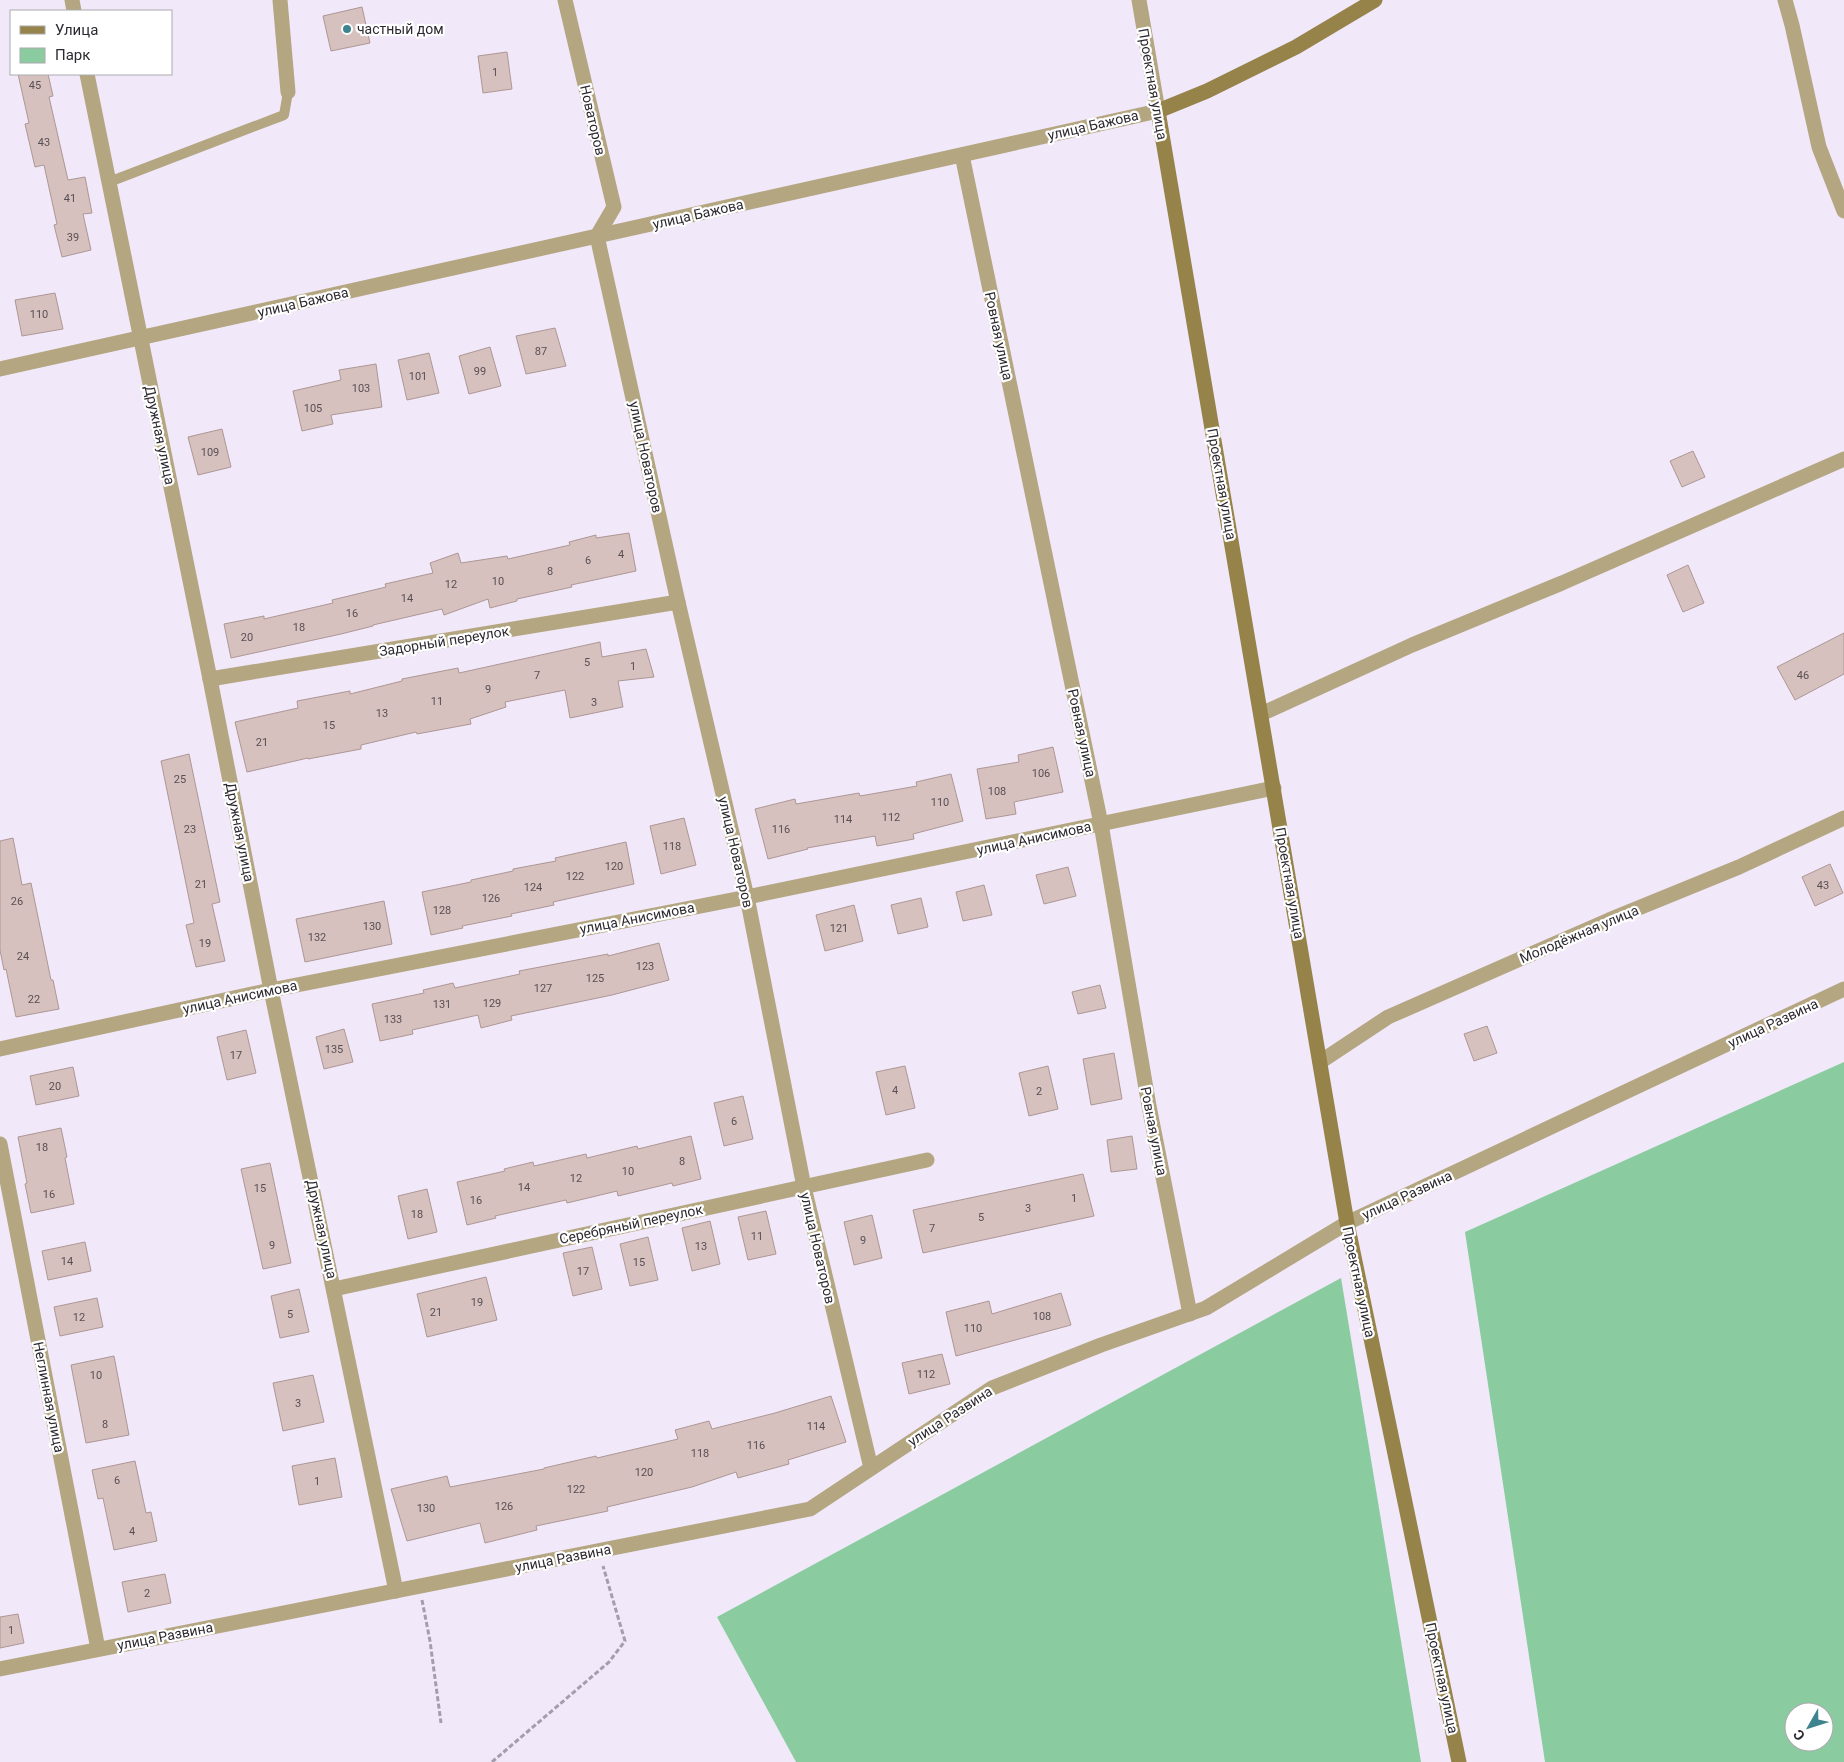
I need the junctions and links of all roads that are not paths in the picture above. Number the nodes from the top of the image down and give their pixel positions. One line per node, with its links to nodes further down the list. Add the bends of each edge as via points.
1 (280, 0): 7 (street)
2 (565, 0): 12 (street, Новаторов, via 614,207)
3 (1139, 0): 8 (street, Проектная улица)
4 (1375, 0): 8 (street, улица Бажова, via 1296,46 1207,91)
5 (1784, 0): 11 (street, via 1819,147)
6 (87, 75): 10 (street, Дружная улица)
7 (288, 92): 10 (lane, via 284,115)
8 (1158, 111): 9 (street, улица Бажова); 18 (street, Проектная улица)
9 (962, 155): 12 (street, улица Бажова); 21 (street, Ровная улица)
10 (109, 182): 13 (street, Дружная улица)
11 (1844, 211)
12 (597, 236): 13 (street, улица Бажова); 16 (street, улица Новаторов)
13 (140, 338): 14 (street, улица Бажова); 17 (street, Дружная улица)
14 (0, 369)
15 (1844, 459): 18 (street, via 1412,645)
16 (678, 602): 17 (street, Задорный переулок); 22 (street, улица Новаторов)
17 (210, 679): 24 (street, Дружная улица)
18 (1261, 714): 19 (street, Проектная улица)
19 (1274, 788): 21 (street, улица Анисимова); 26 (street, Проектная улица)
20 (1844, 818): 26 (street, Молодёжная улица, via 1388,1017)
21 (1101, 824): 22 (street, улица Анисимова); 32 (street, Ровная улица, via 1149,1106)
22 (747, 897): 24 (street, улица Анисимова); 29 (street, улица Новаторов)
23 (1844, 989): 30 (street, улица Развина)
24 (271, 990): 25 (street, улица Анисимова); 31 (street, Дружная улица)
25 (0, 1049)
26 (1320, 1062): 30 (street, Проектная улица)
27 (0, 1144): 35 (street, Неглинная улица)
28 (927, 1160): 29 (street, Серебряный переулок)
29 (804, 1187): 31 (street, Серебряный переулок); 33 (street, улица Новаторов)
30 (1347, 1222): 32 (street, улица Развина, via 1206,1308); 37 (street, Проектная улица)
31 (334, 1289): 34 (street, Дружная улица)
32 (1190, 1314): 33 (street, улица Развина, via 992,1388)
33 (871, 1468): 34 (street, улица Развина, via 810,1509)
34 (396, 1591): 35 (street, улица Развина)
35 (98, 1649): 36 (street, улица Развина)
36 (0, 1669)
37 (1460, 1762)

